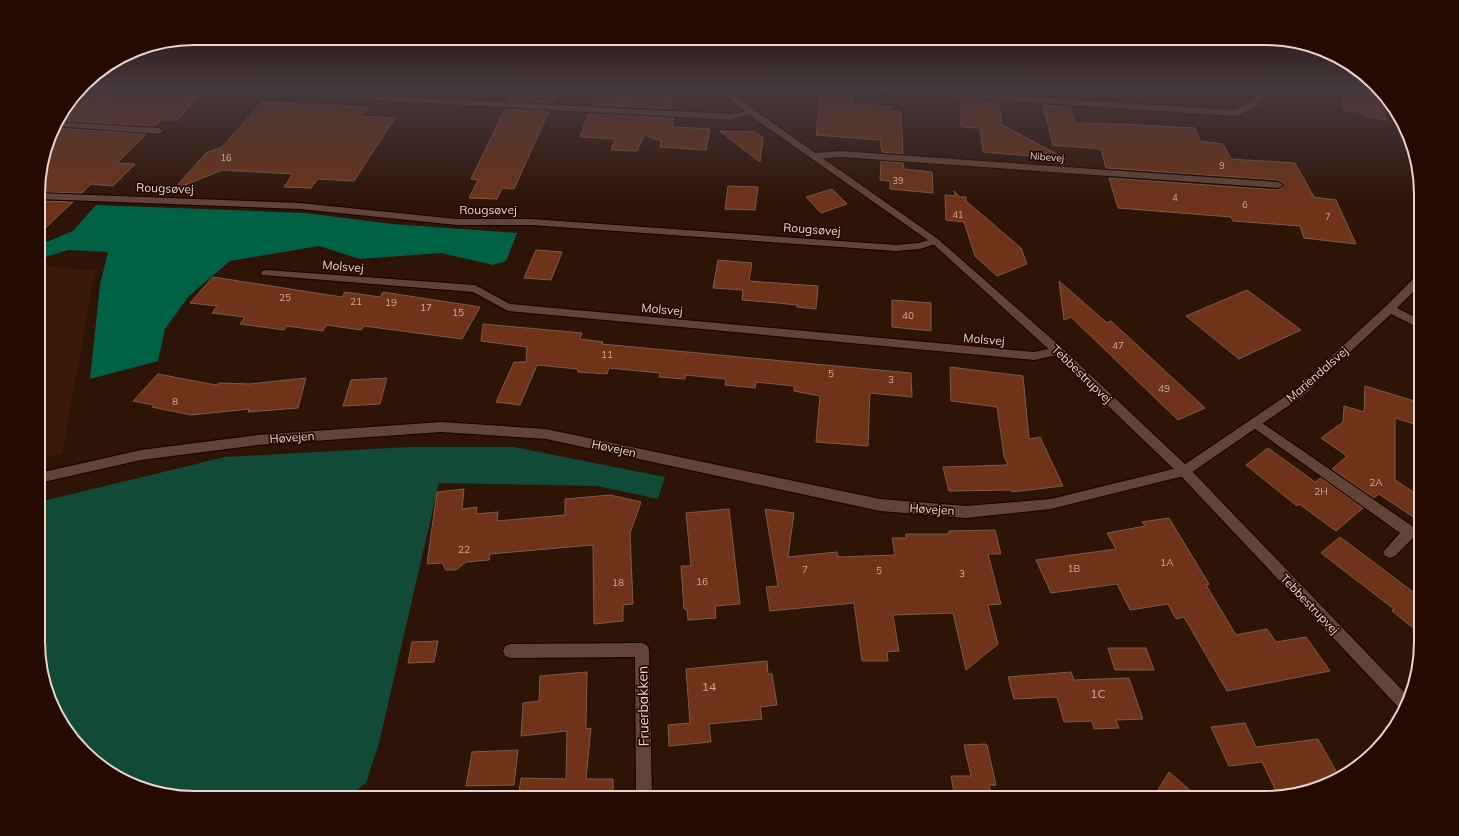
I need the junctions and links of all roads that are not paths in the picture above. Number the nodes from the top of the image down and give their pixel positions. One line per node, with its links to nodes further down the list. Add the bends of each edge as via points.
1 (100, 127): 3 (street)
2 (773, 127): 4 (street, Tebbestrupvej)
3 (159, 131)
4 (815, 156): 5 (street, Nibevej, via 841,154); 7 (street, Tebbestrupvej)
5 (1278, 185)
6 (45, 196): 7 (street, Rougsøvej, via 300,206 457,222 531,222 896,248 920,246)
7 (935, 241): 12 (street, Tebbestrupvej)
8 (266, 273): 12 (street, Molsvej, via 475,289 508,307 516,308 1034,356)
9 (1414, 283): 10 (street, Mariendalsvej)
10 (1390, 308): 11 (street); 13 (street, Mariendalsvej, via 1300,392)
11 (1414, 321)
12 (1058, 351): 14 (street, Tebbestrupvej)
13 (1255, 423): 14 (street, Mariendalsvej); 16 (street, via 1410,532)
14 (1184, 471): 15 (street, Høvejen, via 1051,504 966,512 880,505 546,434 440,427 257,440 141,455); 18 (street, Tebbestrupvej)
15 (45, 477)
16 (1390, 552)
17 (510, 651): 19 (street, Fruerbakken, via 642,650)
18 (1402, 701)
19 (644, 791)

